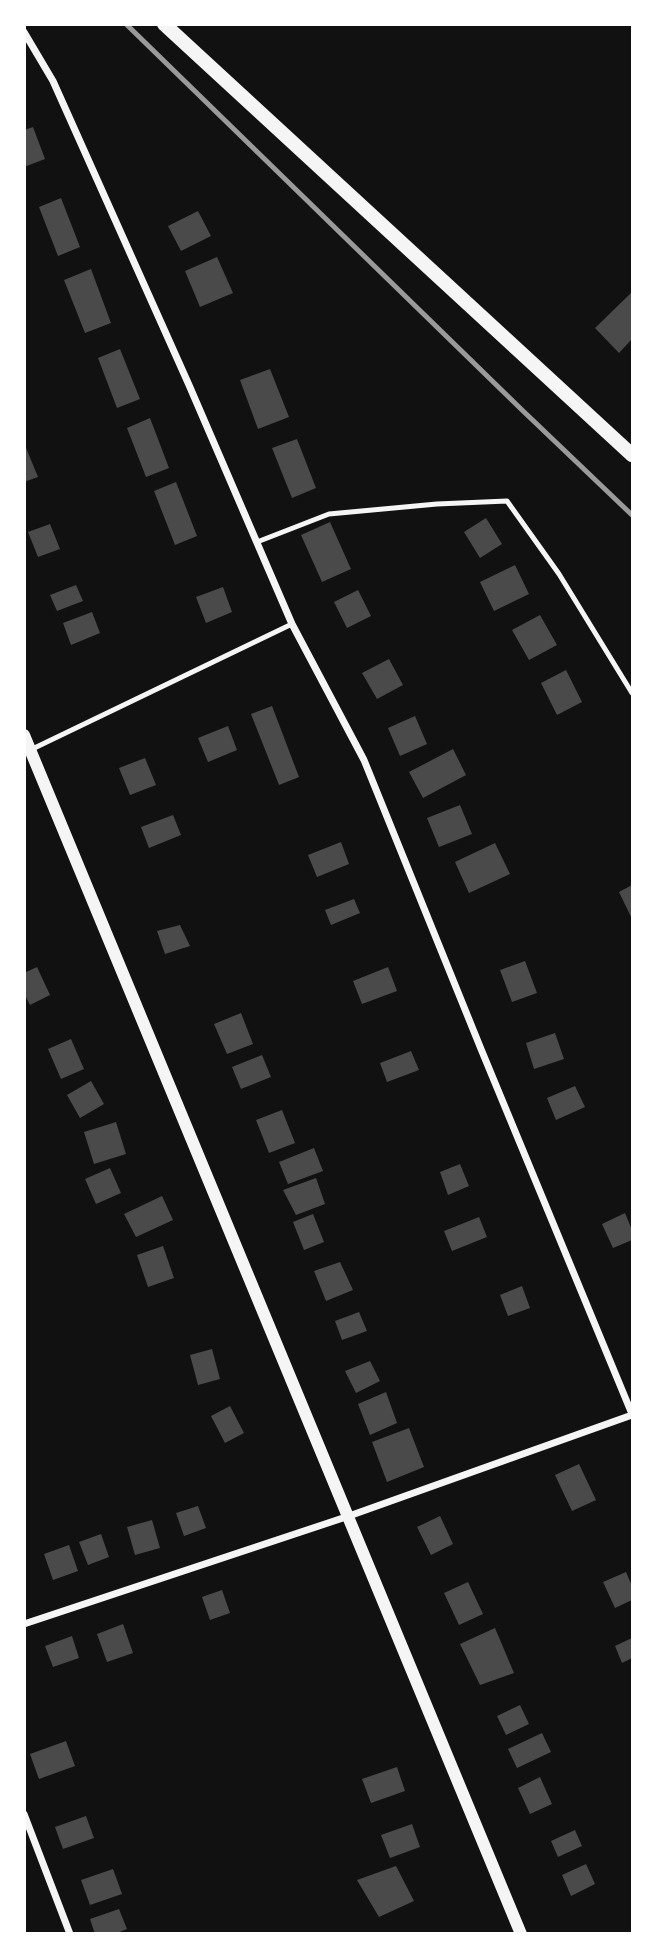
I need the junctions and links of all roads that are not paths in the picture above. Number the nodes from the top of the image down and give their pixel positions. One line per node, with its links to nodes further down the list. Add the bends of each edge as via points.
1 (164, 24): 3 (main road)
2 (24, 32): 4 (street, via 53,81)
3 (632, 455)
4 (257, 542): 5 (street); 6 (lane, via 329,514 507,501 559,574)
5 (292, 624): 8 (lane); 9 (street, via 365,760)
6 (632, 693)
7 (24, 735): 8 (street)
8 (28, 751): 10 (street)
9 (632, 1414): 10 (street)
10 (349, 1516): 11 (street); 14 (street)
11 (24, 1625)
12 (24, 1814): 13 (street)
13 (70, 1934)
14 (521, 1934)

